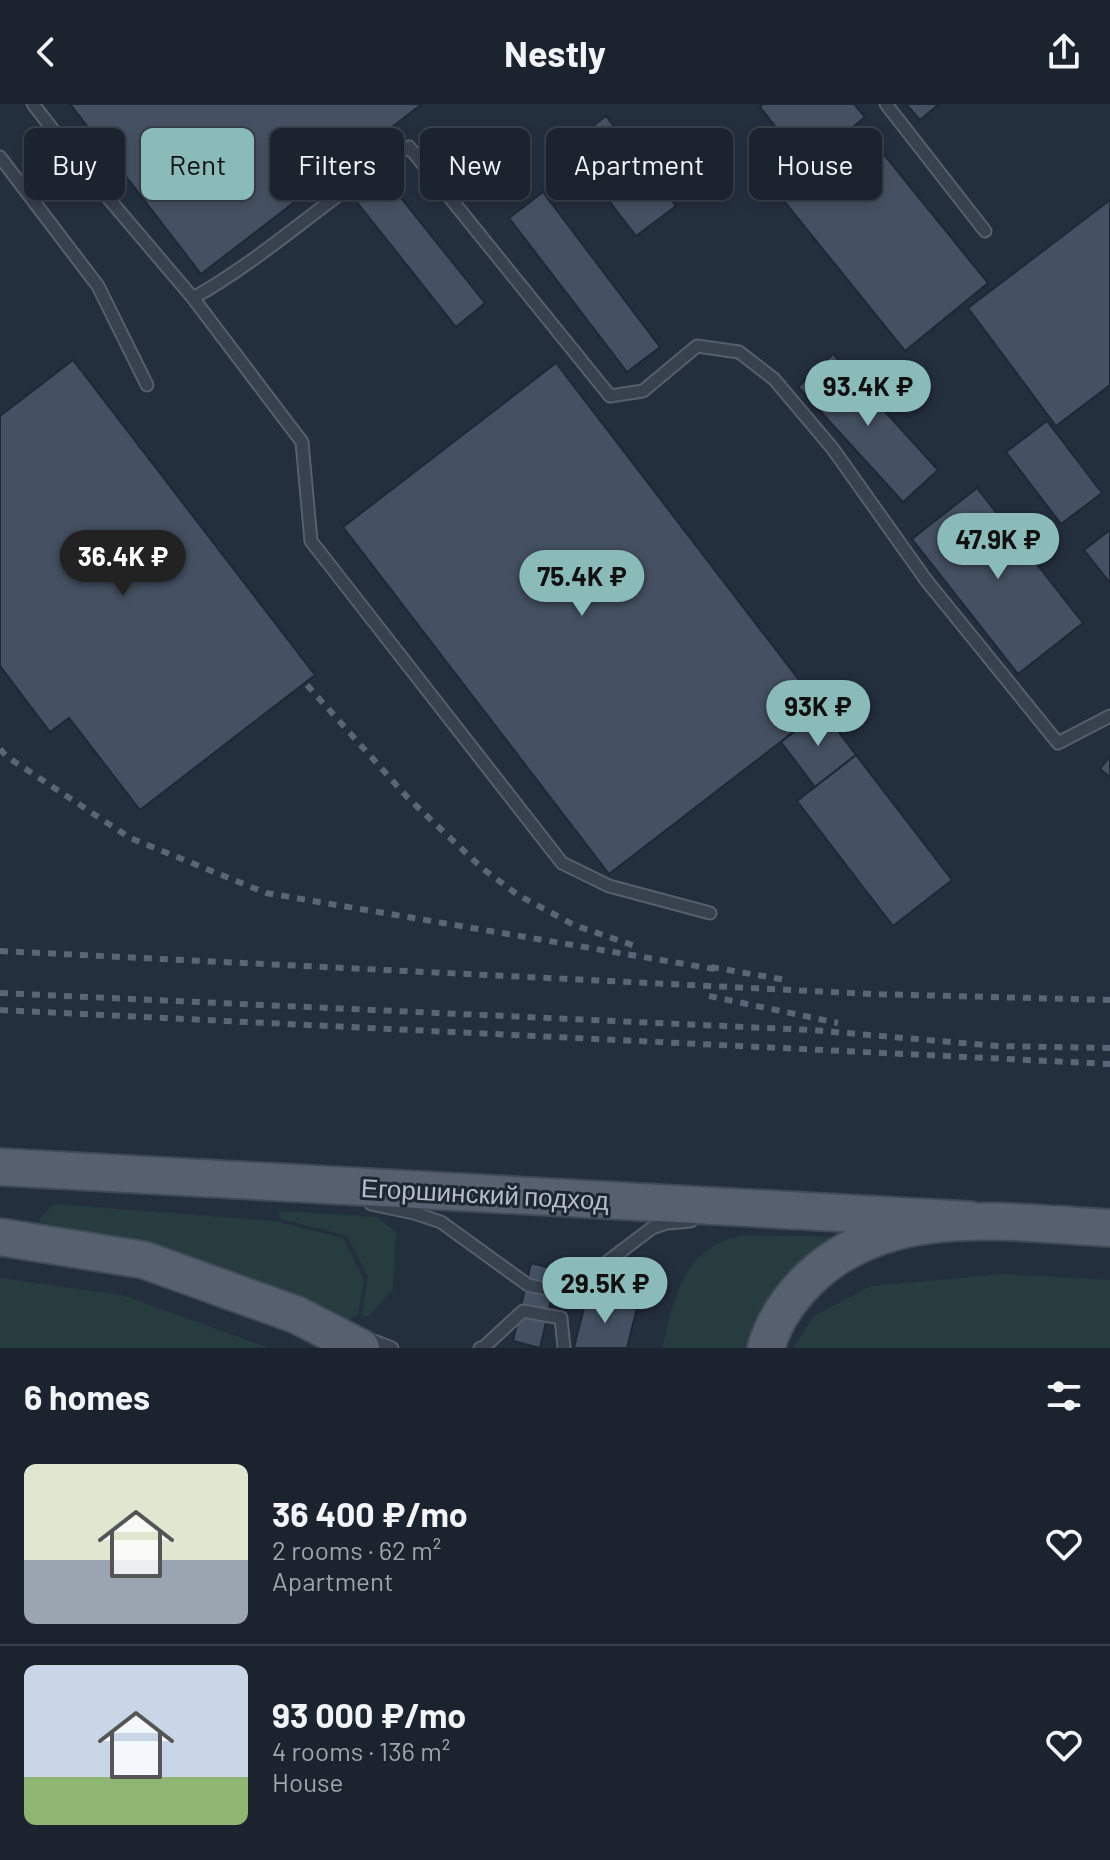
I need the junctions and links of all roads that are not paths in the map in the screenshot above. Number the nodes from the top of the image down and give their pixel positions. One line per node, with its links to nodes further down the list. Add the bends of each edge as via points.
1 (33, 104): 5 (lane)
2 (886, 104): 4 (lane)
3 (0, 157): 6 (lane, via 98,286)
4 (985, 231)
5 (193, 298): 7 (lane, via 234,275 367,172 409,147 610,396 643,391 697,346 739,352 774,379 833,449 926,580 1058,743); 8 (lane, via 302,442 311,541 562,863 609,886)
6 (147, 385)
7 (1110, 716)
8 (710, 913)
9 (0, 1167): 10 (main road, Егоршинский подход)
10 (168, 1176): 11 (lane); 13 (main road, Егоршинский подход)
11 (333, 1198)
12 (364, 1202): 13 (lane, via 441,1222 528,1285 566,1293 652,1228)
13 (737, 1207): 14 (main road, Егоршинский подход)
14 (970, 1220): 15 (main road); 22 (main road, via 882,1235 841,1254 797,1291)
15 (1110, 1228)
16 (0, 1237): 17 (main road, via 144,1260)
17 (297, 1315): 18 (main road); 19 (lane)
18 (361, 1348)
19 (392, 1348)
20 (483, 1348): 21 (lane, via 523,1311 561,1318)
21 (564, 1348)
22 (766, 1348)

